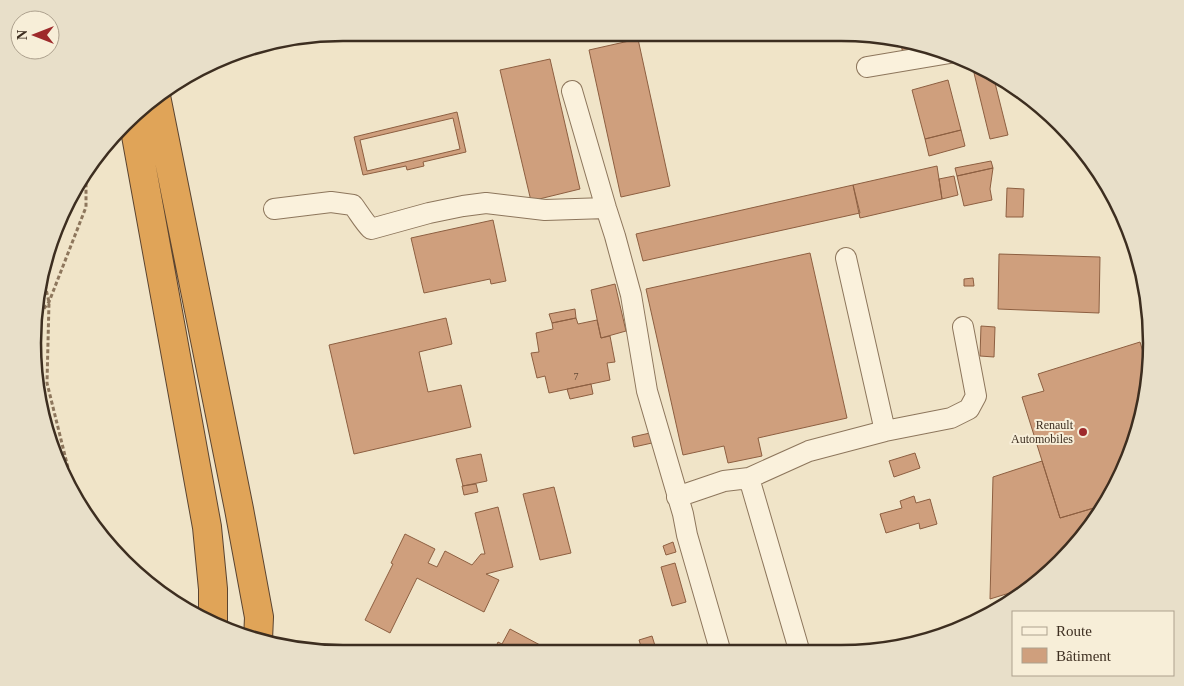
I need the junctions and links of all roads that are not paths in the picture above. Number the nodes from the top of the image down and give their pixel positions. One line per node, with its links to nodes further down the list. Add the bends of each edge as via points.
1 (935, 56): 2 (lane)
2 (867, 67)
3 (572, 91): 6 (lane)
4 (158, 105): 13 (highway)
5 (134, 126): 14 (highway, via 208,527)
6 (606, 208): 7 (lane, via 544,210 486,203 429,213 371,229 353,205 332,202); 12 (lane, via 631,294 646,391)
7 (274, 209)
8 (846, 258): 10 (lane)
9 (962, 327): 10 (lane, via 976,396 969,409 951,418)
10 (885, 430): 11 (lane, via 809,451)
11 (749, 478): 12 (lane, via 724,481); 18 (lane)
12 (678, 497): 17 (lane)
13 (239, 509): 15 (highway); 16 (highway, via 260,617)
14 (213, 615)
15 (243, 628)
16 (259, 632)
17 (719, 645)
18 (798, 645)

